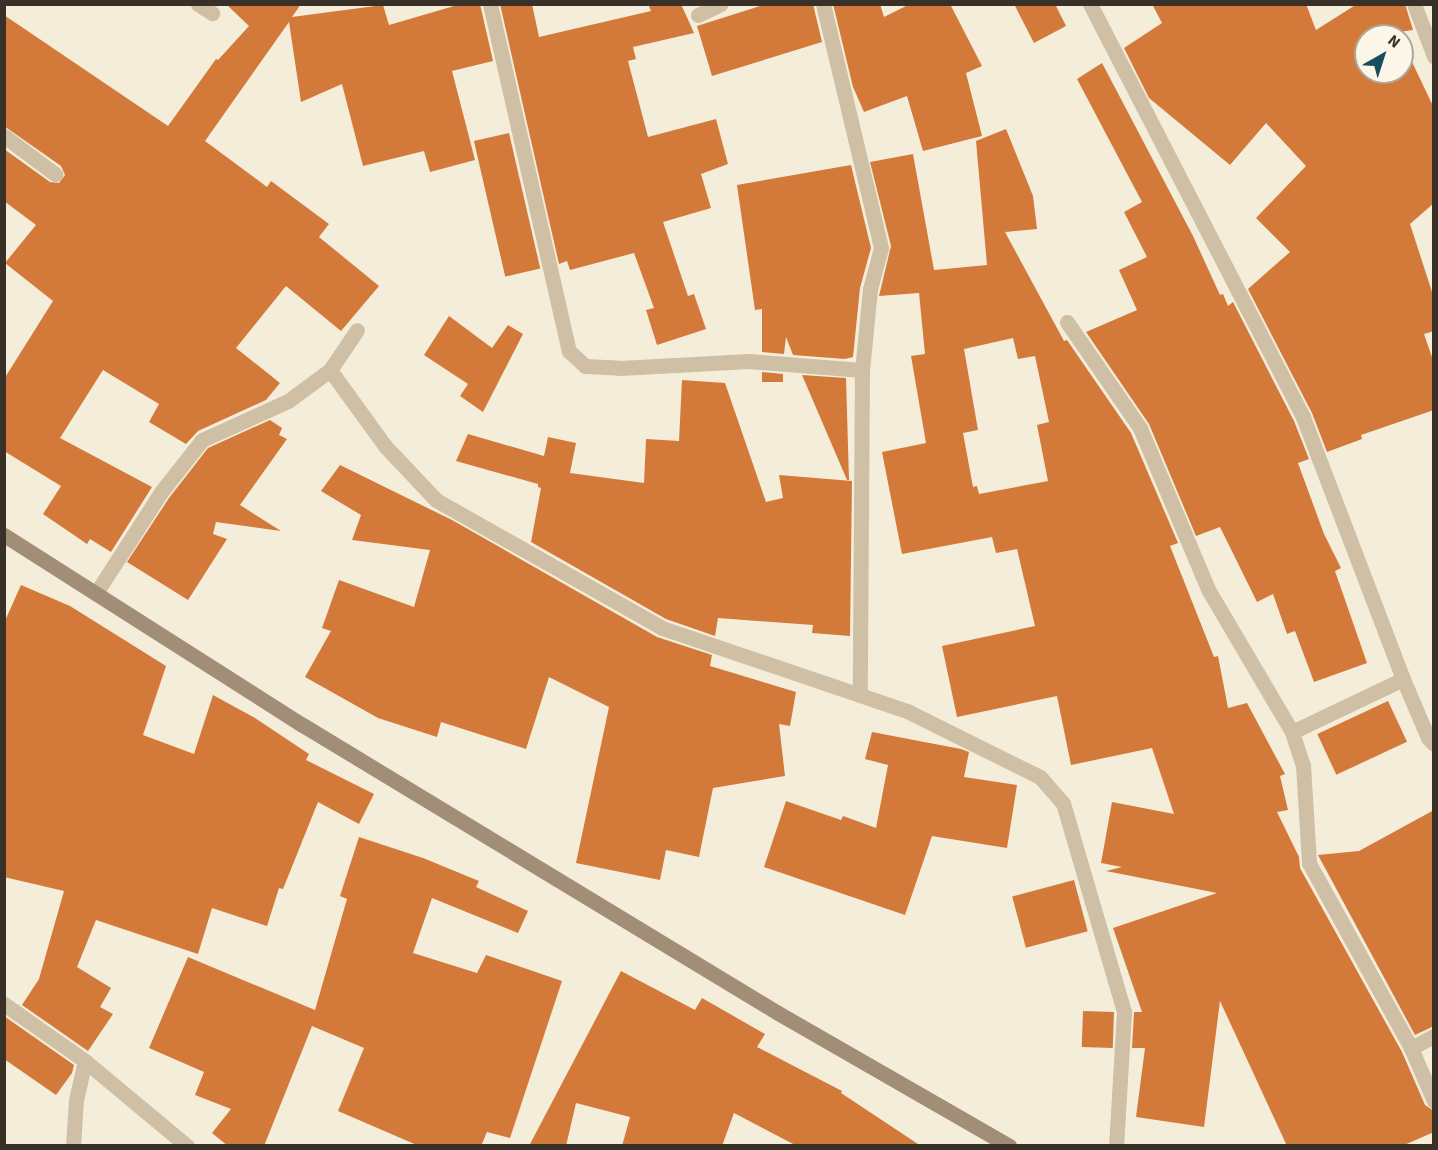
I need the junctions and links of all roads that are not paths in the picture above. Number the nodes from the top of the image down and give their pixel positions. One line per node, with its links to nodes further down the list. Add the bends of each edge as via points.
1 (198, 4): 7 (street)
2 (490, 4): 15 (street, via 569,351 585,366 620,368 748,361)
3 (721, 4): 8 (street)
4 (823, 4): 15 (street, via 881,248 870,289)
5 (1090, 4): 18 (street, via 1303,417)
6 (1414, 4): 9 (street)
7 (212, 13)
8 (698, 15)
9 (1434, 56)
10 (4, 136): 11 (street)
11 (55, 174)
12 (1067, 322): 20 (street, via 1140,428 1209,591)
13 (357, 330): 14 (street)
14 (330, 370): 17 (street, via 288,401 202,440 161,492); 19 (street, via 385,446 436,500 662,628)
15 (862, 370): 19 (street)
16 (4, 535): 17 (street)
17 (96, 593): 29 (street, via 301,724 707,970)
18 (1403, 679): 20 (street); 21 (street)
19 (860, 695): 30 (street, via 907,711 1040,777 1063,803 1124,1012)
20 (1292, 732): 24 (street, via 1303,765 1309,863)
21 (1434, 744)
22 (4, 1004): 25 (street)
23 (1434, 1035): 24 (street)
24 (1411, 1048): 26 (street)
25 (85, 1061): 27 (street, via 76,1100); 28 (street)
26 (1434, 1101)
27 (73, 1146)
28 (187, 1146)
29 (1009, 1146)
30 (1116, 1146)

